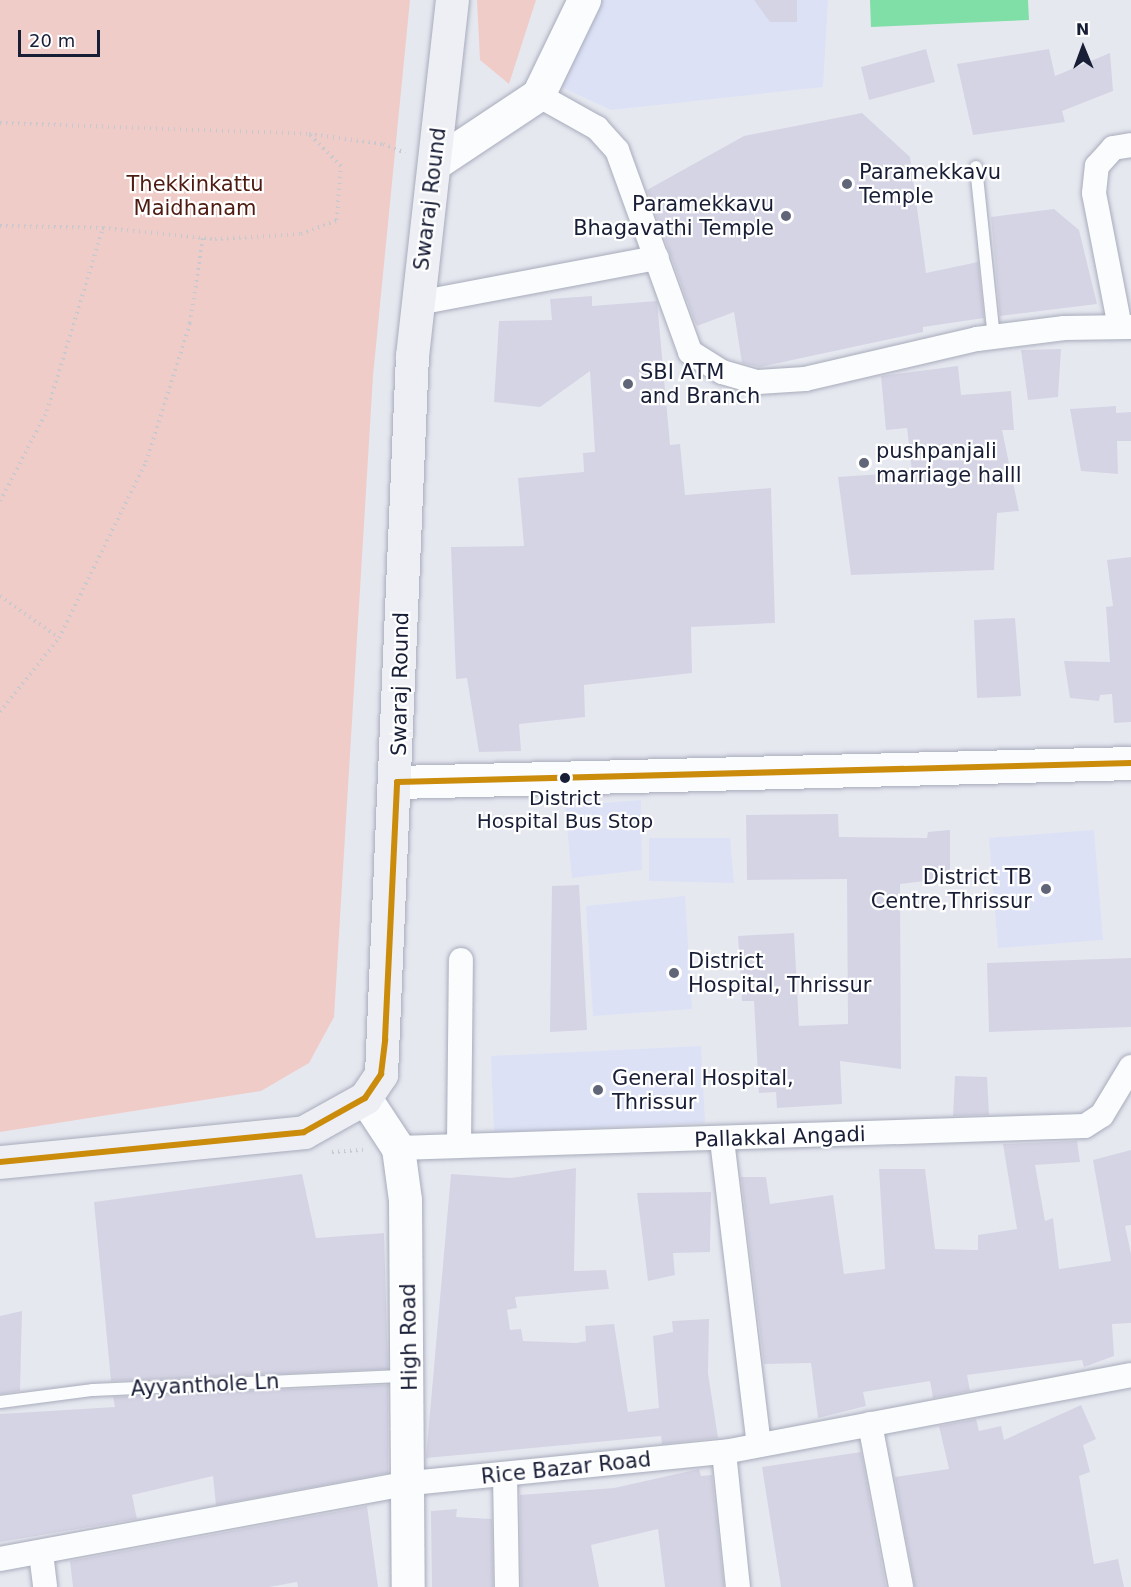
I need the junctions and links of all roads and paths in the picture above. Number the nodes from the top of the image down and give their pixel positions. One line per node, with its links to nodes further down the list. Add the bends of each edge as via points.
1 (452, 0): 7 (main road, Swaraj Round)
2 (584, 0): 3 (main road)
3 (538, 95): 7 (main road); 12 (street, via 597,128 617,150)
4 (0, 123): 5 (path)
5 (309, 134): 7 (path, via 383,144); 11 (path, via 341,166 337,220 301,234)
6 (1131, 145): 14 (street, via 1113,148 1097,166 1094,193)
7 (434, 164): 13 (main road, Swaraj Round)
8 (976, 167): 15 (lane)
9 (0, 226): 10 (path)
10 (103, 228): 11 (path); 16 (path, via 47,411)
11 (203, 237): 18 (path, via 190,323 146,462)
12 (657, 258): 13 (street); 15 (street, via 690,352 722,372 758,382 805,379)
13 (418, 303): 21 (main road, Swaraj Round)
14 (1126, 327): 15 (street)
15 (994, 337)
16 (0, 501)
17 (0, 596): 18 (path)
18 (59, 638): 19 (path)
19 (0, 712)
20 (1131, 763): 21 (main road)
21 (397, 782): 24 (main road, Swaraj Round, via 386,1039 381,1074)
22 (461, 960): 26 (street)
23 (1131, 1067): 25 (street, Pallakkal Angadi, via 1102,1115 1085,1126)
24 (365, 1098): 27 (main road, High Road); 28 (main road, Swaraj Round, via 304,1132)
25 (722, 1140): 26 (street, Pallakkal Angadi); 33 (street)
26 (459, 1143): 27 (street, Pallakkal Angadi)
27 (398, 1148): 30 (main road, High Road, via 405,1200)
28 (0, 1162)
29 (1131, 1375): 32 (street, Rice Bazar Road)
30 (410, 1376): 31 (lane, Ayyanthole Ln, via 93,1390); 36 (main road, High Road)
31 (0, 1402)
32 (870, 1424): 33 (street, Rice Bazar Road); 43 (street)
33 (759, 1445): 34 (street, Rice Bazar Road)
34 (724, 1452): 35 (street, Rice Bazar Road); 42 (street)
35 (506, 1475): 36 (street, Rice Bazar Road); 41 (street)
36 (411, 1483): 37 (street, Rice Bazar Road); 40 (main road, High Road)
37 (41, 1553): 38 (street, Rice Bazar Road); 39 (street)
38 (0, 1559)
39 (45, 1587)
40 (408, 1587)
41 (507, 1587)
42 (738, 1587)
43 (901, 1587)

